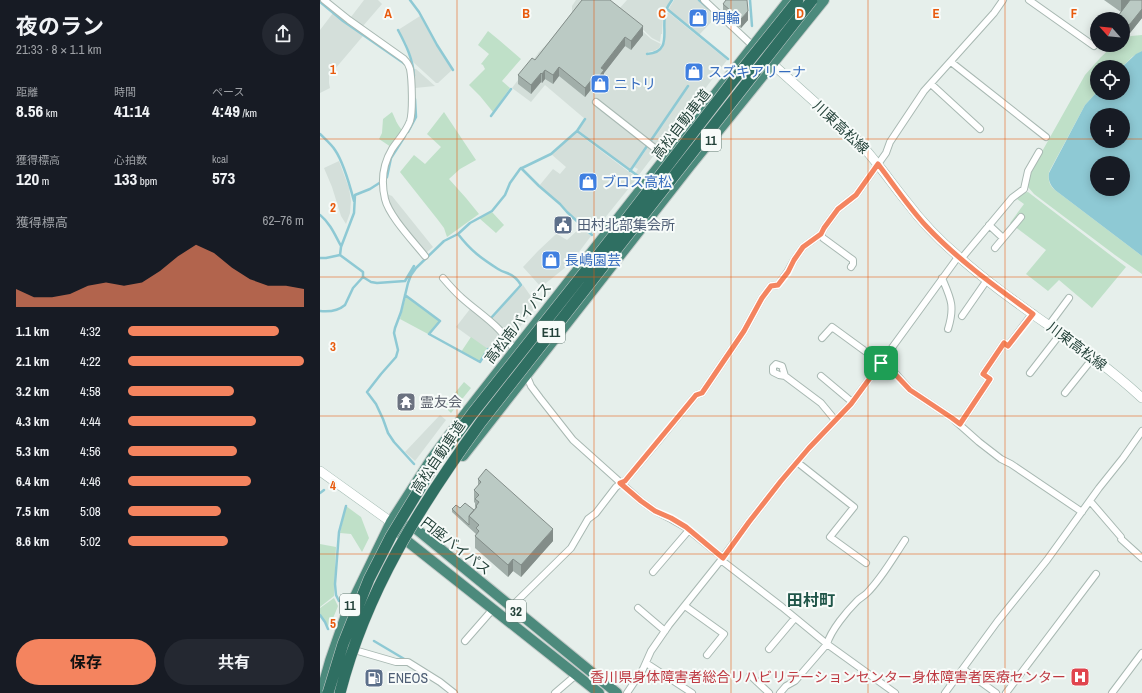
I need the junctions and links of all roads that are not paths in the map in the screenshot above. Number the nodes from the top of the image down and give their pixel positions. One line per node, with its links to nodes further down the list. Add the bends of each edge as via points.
1 (324, 0): 9 (street)
2 (704, 0): 11 (street)
3 (789, 0): 11 (highway, 高松南バイパス / 11)
4 (797, 0): 11 (highway, 11, via 773,30); 84 (highway, 高松自動車道 / E11, bridge, via 436,462 391,536 369,579 343,644)
5 (814, 0): 13 (highway, 11, via 784,39); 85 (highway, 高松自動車道 / E11, bridge, via 480,422 446,470 409,529 380,583 353,649)
6 (824, 0): 13 (highway, 11)
7 (1003, 0): 12 (street)
8 (1029, 0): 10 (street)
9 (331, 2): 26 (street, via 349,20 404,59 410,68 412,115 384,167 384,198 389,211)
10 (1090, 43)
11 (753, 46): 13 (main road, 川東高松線); 19 (highway, 高松南バイパス / 11)
12 (951, 62): 14 (street); 17 (street)
13 (773, 64): 20 (main road, 川東高松線, via 857,140); 43 (highway, 11)
14 (931, 84): 16 (street); 20 (street, via 890,142)
15 (596, 102): 19 (street)
16 (980, 129)
17 (1046, 137)
18 (1039, 152): 22 (street, via 1028,171 1024,189 1012,198)
19 (666, 157): 39 (highway, 高松南バイパス / 11)
20 (878, 164): 23 (street, via 856,195 838,209); 27 (main road, 川東高松線, via 925,225)
21 (1021, 217): 24 (street)
22 (989, 226): 24 (street); 27 (street)
23 (821, 234): 28 (street, via 853,260); 54 (street, via 803,247 778,285 771,286 762,298 744,331 702,393 696,395 625,481)
24 (1003, 238): 25 (street)
25 (995, 248)
26 (425, 256)
27 (959, 258): 30 (street); 31 (main road, 川東高松線)
28 (851, 267)
29 (443, 278): 39 (street, via 463,299 500,330)
30 (942, 278): 36 (street, via 951,298 952,317); 41 (street)
31 (987, 280): 33 (main road, 川東高松線); 34 (street)
32 (1069, 298): 35 (street)
33 (1033, 314): 35 (main road, 川東高松線); 50 (street, via 1008,346 1004,343 983,374 990,379)
34 (962, 316)
35 (1049, 325): 37 (main road, 川東高松線)
36 (948, 328)
37 (1061, 333): 40 (main road, 川東高松線); 42 (street)
38 (822, 338): 41 (street, via 832,327)
39 (514, 350): 43 (street); 57 (highway, 高松南バイパス / 11, via 432,458)
40 (1093, 358): 46 (street); 47 (main road, 川東高松線)
41 (881, 363): 48 (street); 50 (street, via 910,390)
42 (1030, 373)
43 (526, 376): 54 (street, via 573,440); 58 (highway, 11, via 447,478)
44 (785, 376): 49 (street, via 821,403)
45 (822, 376): 48 (street)
46 (1065, 393)
47 (1142, 398)
48 (852, 402): 49 (street)
49 (835, 420): 52 (street)
50 (960, 424): 56 (street, via 1001,460 1011,464)
51 (1142, 431): 55 (street)
52 (797, 462): 63 (street); 64 (street, via 854,507 830,537)
53 (320, 471): 57 (main road)
54 (620, 483): 59 (street, via 655,511); 68 (street, via 588,519 571,548)
55 (1090, 501): 56 (street); 62 (street, via 1121,539)
56 (1082, 512): 80 (street)
57 (391, 522): 58 (highway, 円座バイパス / 32); 61 (highway, 円座バイパス / 32); 83 (highway, 高松南バイパス / 11, via 346,615)
58 (415, 528): 61 (highway, 11); 68 (highway, 円座バイパス / 32)
59 (689, 530): 63 (street); 65 (street)
60 (905, 540): 74 (street, via 867,593 848,611 829,636)
61 (407, 541): 70 (highway, 円座バイパス / 32); 76 (highway, 11)
62 (1142, 557)
63 (722, 559): 67 (street); 71 (street)
64 (866, 563)
65 (654, 572)
66 (1096, 574): 98 (street)
67 (684, 606): 72 (street); 78 (street, via 724,634)
68 (511, 607): 90 (highway, 円座バイパス / 32)
69 (638, 608): 72 (street)
70 (493, 609): 73 (street); 81 (highway, 円座バイパス / 32)
71 (795, 618): 74 (street); 75 (street)
72 (665, 630): 79 (street)
73 (465, 641)
74 (827, 644): 94 (street, via 795,681); 95 (street)
75 (769, 649)
76 (358, 650): 86 (highway, 11); 87 (street, via 396,662 408,662)
77 (1142, 653): 99 (street)
78 (708, 655)
79 (646, 663): 91 (street); 92 (street)
80 (963, 669): 96 (street); 97 (street)
81 (576, 675): 88 (street); 89 (highway, 円座バイパス / 32)
82 (750, 675): 93 (street)
83 (321, 693)
84 (328, 693)
85 (340, 693)
86 (345, 693)
87 (454, 693)
88 (555, 693)
89 (599, 693)
90 (617, 693)
91 (627, 693)
92 (692, 693)
93 (769, 693)
94 (780, 693)
95 (895, 693)
96 (945, 693)
97 (996, 693)
98 (1006, 693)
99 (1112, 693)

